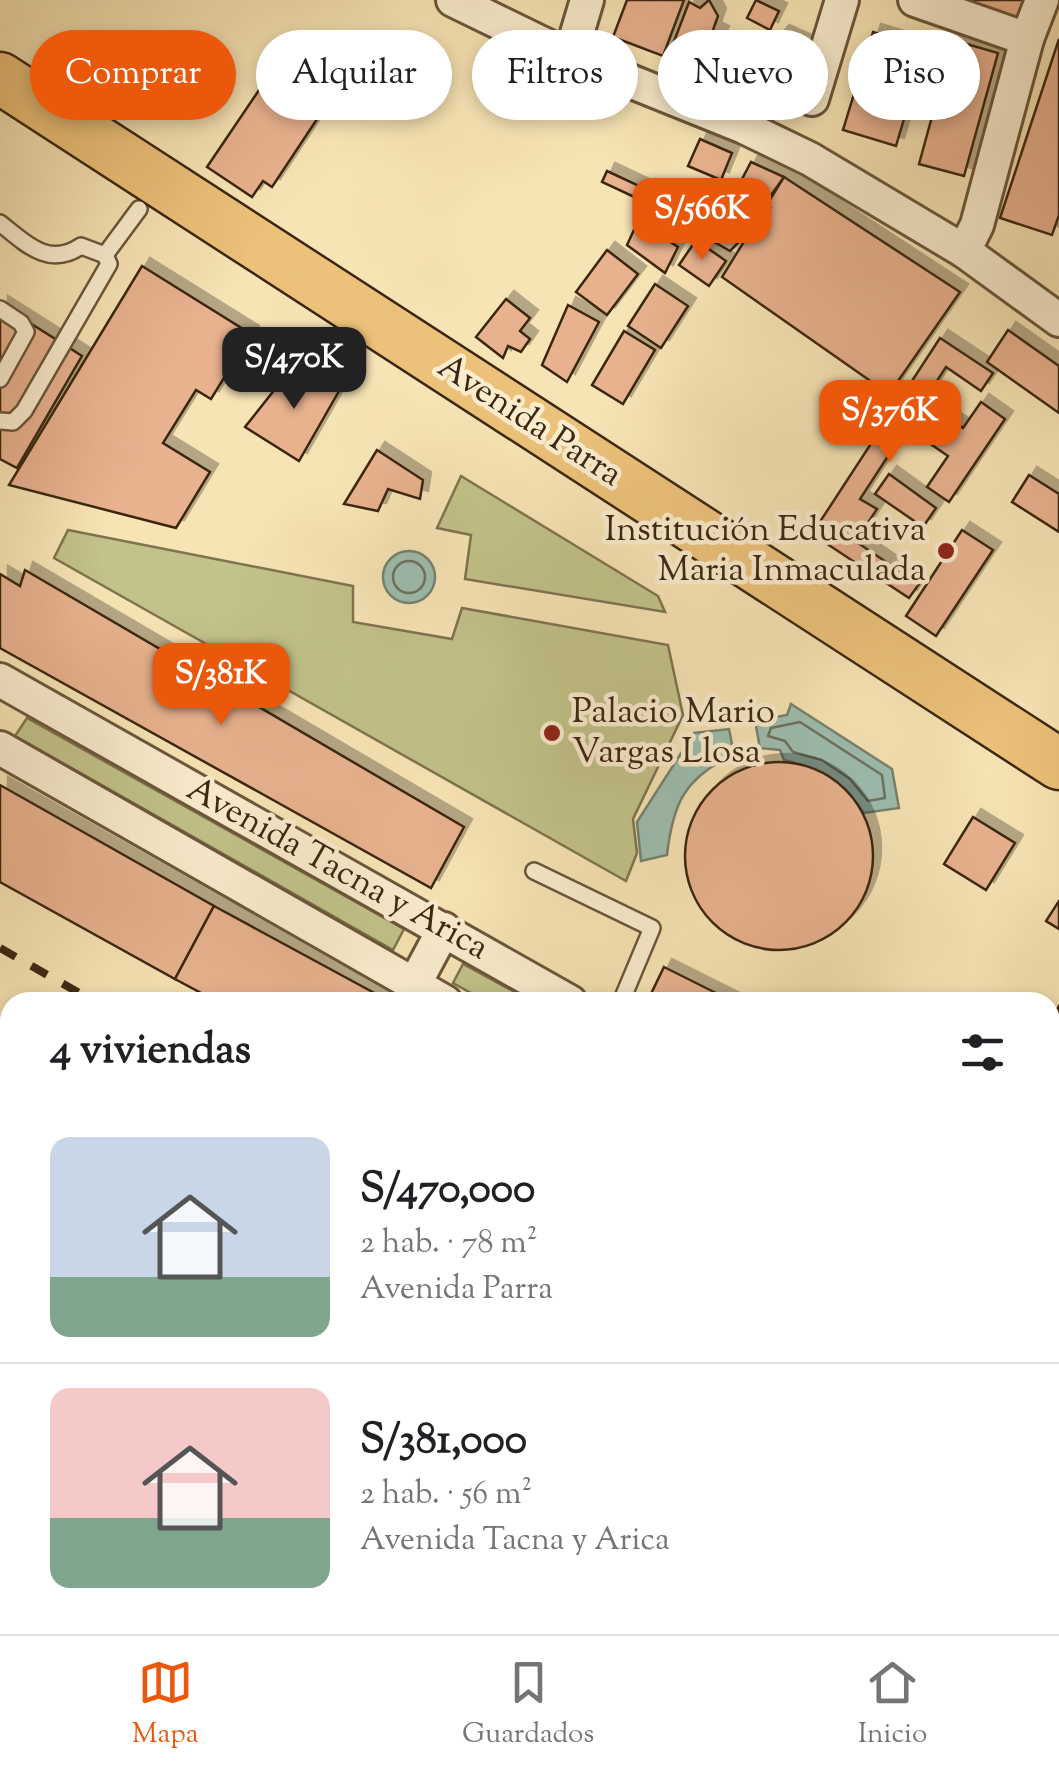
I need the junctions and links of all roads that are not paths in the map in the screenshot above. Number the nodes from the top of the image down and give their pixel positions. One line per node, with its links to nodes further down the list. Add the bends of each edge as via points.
1 (453, 0): 6 (street)
2 (587, 0): 7 (street)
3 (842, 0): 9 (street)
4 (915, 0): 8 (street)
5 (1042, 0): 8 (street)
6 (515, 30)
7 (578, 30)
8 (1027, 39): 15 (street, via 978,225)
9 (828, 46)
10 (0, 78): 23 (main road, Avenida Parra)
11 (638, 86): 15 (street, via 794,151)
12 (0, 118): 13 (main road, Avenida Parra)
13 (139, 209): 16 (lane); 24 (main road, Avenida Parra)
14 (0, 223): 16 (lane, via 32,250 53,257 81,246)
15 (964, 252): 18 (street)
16 (105, 254): 20 (lane, via 109,264 24,410 13,422)
17 (0, 309): 19 (lane, via 26,332)
18 (1058, 319)
19 (0, 379)
20 (0, 420)
21 (1, 684): 26 (street, Avenida Tacna y Arica)
22 (0, 748): 27 (street, Avenida Tacna y Arica)
23 (1059, 764)
24 (1059, 801)
25 (534, 871): 30 (lane, via 652,928)
26 (444, 929): 27 (street); 29 (street, Avenida Tacna y Arica)
27 (414, 985): 28 (street, Avenida Tacna y Arica)
28 (427, 992)
29 (553, 992)
30 (625, 992)

